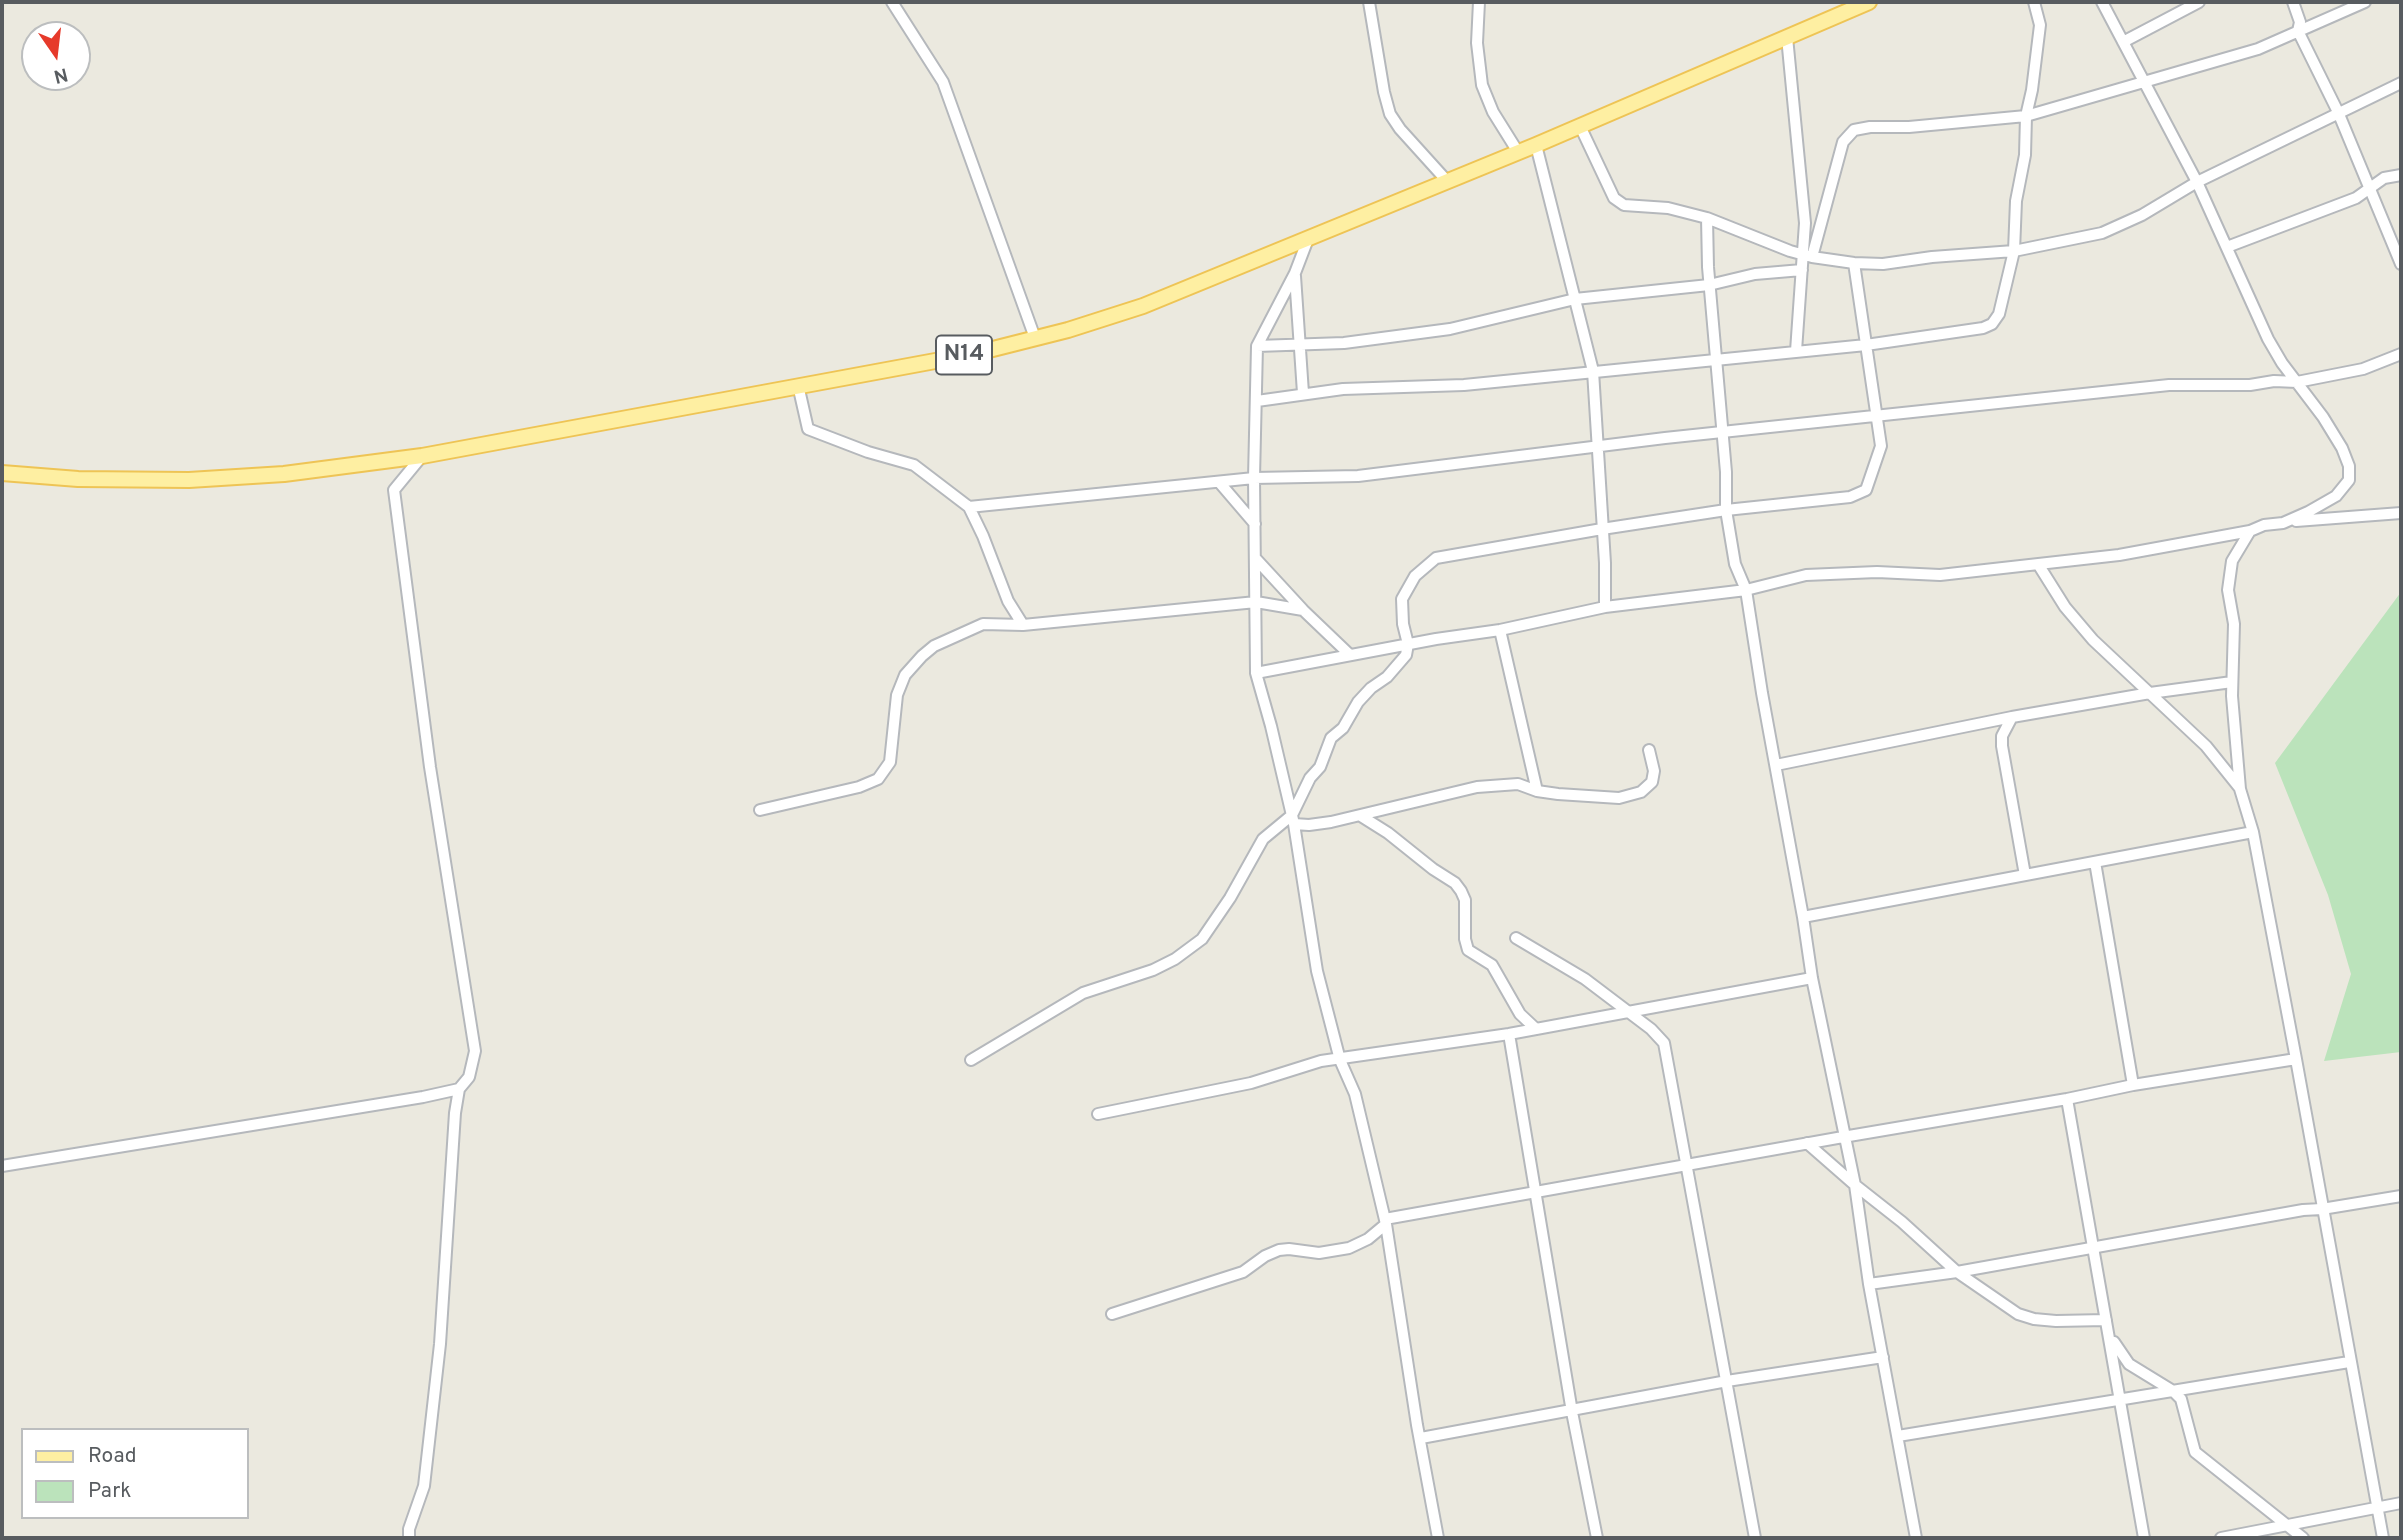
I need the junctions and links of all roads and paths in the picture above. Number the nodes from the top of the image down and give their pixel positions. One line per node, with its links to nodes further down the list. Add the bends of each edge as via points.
1 (892, 2): 35 (street, via 943,82)
2 (1369, 2): 21 (street, via 1390,114)
3 (1479, 2): 19 (street, via 1476,43 1482,85)
4 (1869, 2): 11 (main road, N14)
5 (2034, 2): 16 (street, via 2040,25)
6 (2102, 2): 12 (street)
7 (2199, 2): 12 (street)
8 (2293, 2): 10 (street, via 2300,22)
9 (2365, 2): 10 (street)
10 (2298, 31): 13 (street, via 2258,49); 15 (street)
11 (1787, 37): 17 (main road, N14); 28 (street)
12 (2123, 42): 13 (street)
13 (2143, 81): 16 (street); 22 (street)
14 (2401, 83): 15 (street)
15 (2338, 112): 22 (street); 23 (street)
16 (2026, 116): 27 (street); 28 (street, via 1854,130 1843,142)
17 (1580, 126): 18 (main road, N14); 24 (street, via 1614,198 1624,205 1668,208)
18 (1536, 145): 19 (main road, N14); 34 (street)
19 (1518, 152): 21 (main road, N14)
20 (2401, 175): 23 (street, via 2384,178)
21 (1447, 181): 25 (main road, N14)
22 (2197, 181): 26 (street); 27 (street, via 2102,233)
23 (2371, 189): 26 (street); 30 (street)
24 (1707, 218): 28 (street); 33 (street)
25 (1307, 239): 32 (street); 35 (main road, N14, via 1143,306)
26 (2227, 247): 43 (street, via 2269,339)
27 (2014, 251): 29 (street); 37 (street, via 1999,314 1992,324)
28 (1808, 256): 29 (street); 31 (street)
29 (1854, 263): 37 (street)
30 (2401, 264)
31 (1802, 270): 33 (street, via 1755,274); 39 (street)
32 (1295, 273): 36 (street); 38 (street)
33 (1709, 285): 34 (street); 41 (street)
34 (1575, 299): 36 (street, via 1450,329); 42 (street)
35 (1035, 338): 44 (main road, N14, via 973,354)
36 (1299, 345): 38 (street); 45 (street)
37 (1866, 345): 39 (street); 47 (street)
38 (1257, 346): 46 (street)
39 (1796, 351): 41 (street)
40 (2401, 354): 43 (street, via 2363,369)
41 (1717, 359): 42 (street); 48 (street)
42 (1592, 371): 45 (street, via 1464,385); 49 (street)
43 (2297, 382): 47 (street, via 2169,385); 57 (street, via 2342,447 2349,480 2336,496)
44 (798, 385): 50 (main road, N14); 54 (street, via 808,429 914,465)
45 (1303, 393): 46 (street)
46 (1257, 401): 52 (street)
47 (1877, 416): 48 (street); 55 (street, via 1881,446 1866,490 1850,498)
48 (1723, 432): 49 (street); 55 (street)
49 (1597, 447): 52 (street, via 1358,476); 59 (street)
50 (422, 456): 51 (main road, N14, via 284,474 189,480); 95 (street, via 394,490 428,754 475,1051 469,1077)
51 (2, 473)
52 (1254, 478): 53 (street); 58 (street)
53 (1219, 482): 54 (street); 58 (street)
54 (969, 506): 67 (street, via 1007,601)
55 (1726, 510): 59 (street); 63 (street, via 1735,564)
56 (2401, 513): 57 (street)
57 (2283, 523): 60 (street)
58 (1255, 524): 61 (street)
59 (1602, 529): 65 (street); 69 (street, via 1436,558 1415,576 1402,599)
60 (2250, 531): 62 (street, via 2119,555); 72 (street, via 2232,561 2228,590 2234,624)
61 (1256, 559): 64 (street); 66 (street)
62 (2038, 564): 63 (street, via 1940,575 1806,575); 73 (street, via 2086,632)
63 (1746, 590): 65 (street); 76 (street)
64 (1256, 602): 66 (street); 67 (street); 71 (street)
65 (1605, 607): 68 (street)
66 (1303, 610): 70 (street)
67 (1023, 625): 79 (street, via 983,624 922,656 905,675 897,695 890,762 878,779)
68 (1500, 630): 69 (street); 78 (street)
69 (1408, 644): 70 (street); 81 (street, via 1406,655 1371,688 1331,738)
70 (1349, 654): 71 (street)
71 (1255, 673): 81 (street)
72 (2232, 682): 73 (street); 77 (street)
73 (2150, 693): 74 (street); 77 (street, via 2206,746)
74 (2012, 718): 76 (street); 84 (street, via 2002,736)
75 (1649, 750): 78 (street, via 1652,782 1641,792 1619,798)
76 (1776, 765): 85 (street)
77 (2241, 789): 82 (street)
78 (1537, 791): 80 (street, via 1518,785 1477,788)
79 (760, 810)
80 (1361, 816): 81 (street, via 1309,825); 89 (street, via 1455,883 1465,900 1468,950 1492,965 1520,1014)
81 (1293, 819): 92 (street, via 1263,839 1202,939 1153,970 1083,993); 93 (street, via 1310,933)
82 (2253, 832): 83 (street); 91 (street)
83 (2095, 862): 84 (street); 94 (street)
84 (2025, 875): 85 (street)
85 (1803, 917): 87 (street)
86 (1516, 938): 88 (street, via 1585,979)
87 (1812, 978): 88 (street); 98 (street)
88 (1626, 1012): 89 (street); 101 (street, via 1664,1043)
89 (1536, 1029): 90 (street)
90 (1509, 1034): 93 (street); 103 (street)
91 (2297, 1059): 94 (street); 105 (street)
92 (971, 1060)
93 (1340, 1060): 97 (street); 106 (street, via 1355,1094)
94 (2133, 1085): 96 (street)
95 (459, 1089): 100 (street); 123 (street, via 426,1474)
96 (2067, 1099): 98 (street); 107 (street)
97 (1098, 1114)
98 (1843, 1137): 99 (street); 102 (street)
99 (1807, 1143): 101 (street); 102 (street)
100 (2, 1166)
101 (1686, 1166): 103 (street); 114 (street)
102 (1854, 1185): 108 (street); 109 (street)
103 (1535, 1192): 106 (street); 117 (street)
104 (2401, 1196): 105 (street)
105 (2322, 1209): 107 (street); 113 (street)
106 (1386, 1222): 110 (street, via 1349,1248 1319,1253 1279,1250 1242,1272); 119 (street)
107 (2093, 1249): 108 (street); 111 (street)
108 (1957, 1272): 109 (street); 111 (street, via 2018,1314)
109 (1869, 1284): 112 (street)
110 (1112, 1314)
111 (2107, 1325): 115 (street, via 2129,1364); 116 (street)
112 (1884, 1357): 114 (street); 118 (street)
113 (2349, 1362): 115 (street); 121 (street)
114 (1727, 1381): 117 (street); 126 (street)
115 (2173, 1391): 116 (street); 122 (street, via 2181,1399 2195,1452)
116 (2120, 1400): 118 (street); 128 (street)
117 (1572, 1412): 119 (street); 125 (street)
118 (1898, 1436): 127 (street)
119 (1421, 1438): 124 (street)
120 (2401, 1503): 121 (street)
121 (2377, 1508): 122 (street); 131 (street)
122 (2290, 1526): 129 (street); 130 (street)
123 (410, 1538)
124 (1438, 1538)
125 (1597, 1538)
126 (1755, 1538)
127 (1916, 1538)
128 (2144, 1538)
129 (2221, 1538)
130 (2303, 1538)
131 (2383, 1538)

